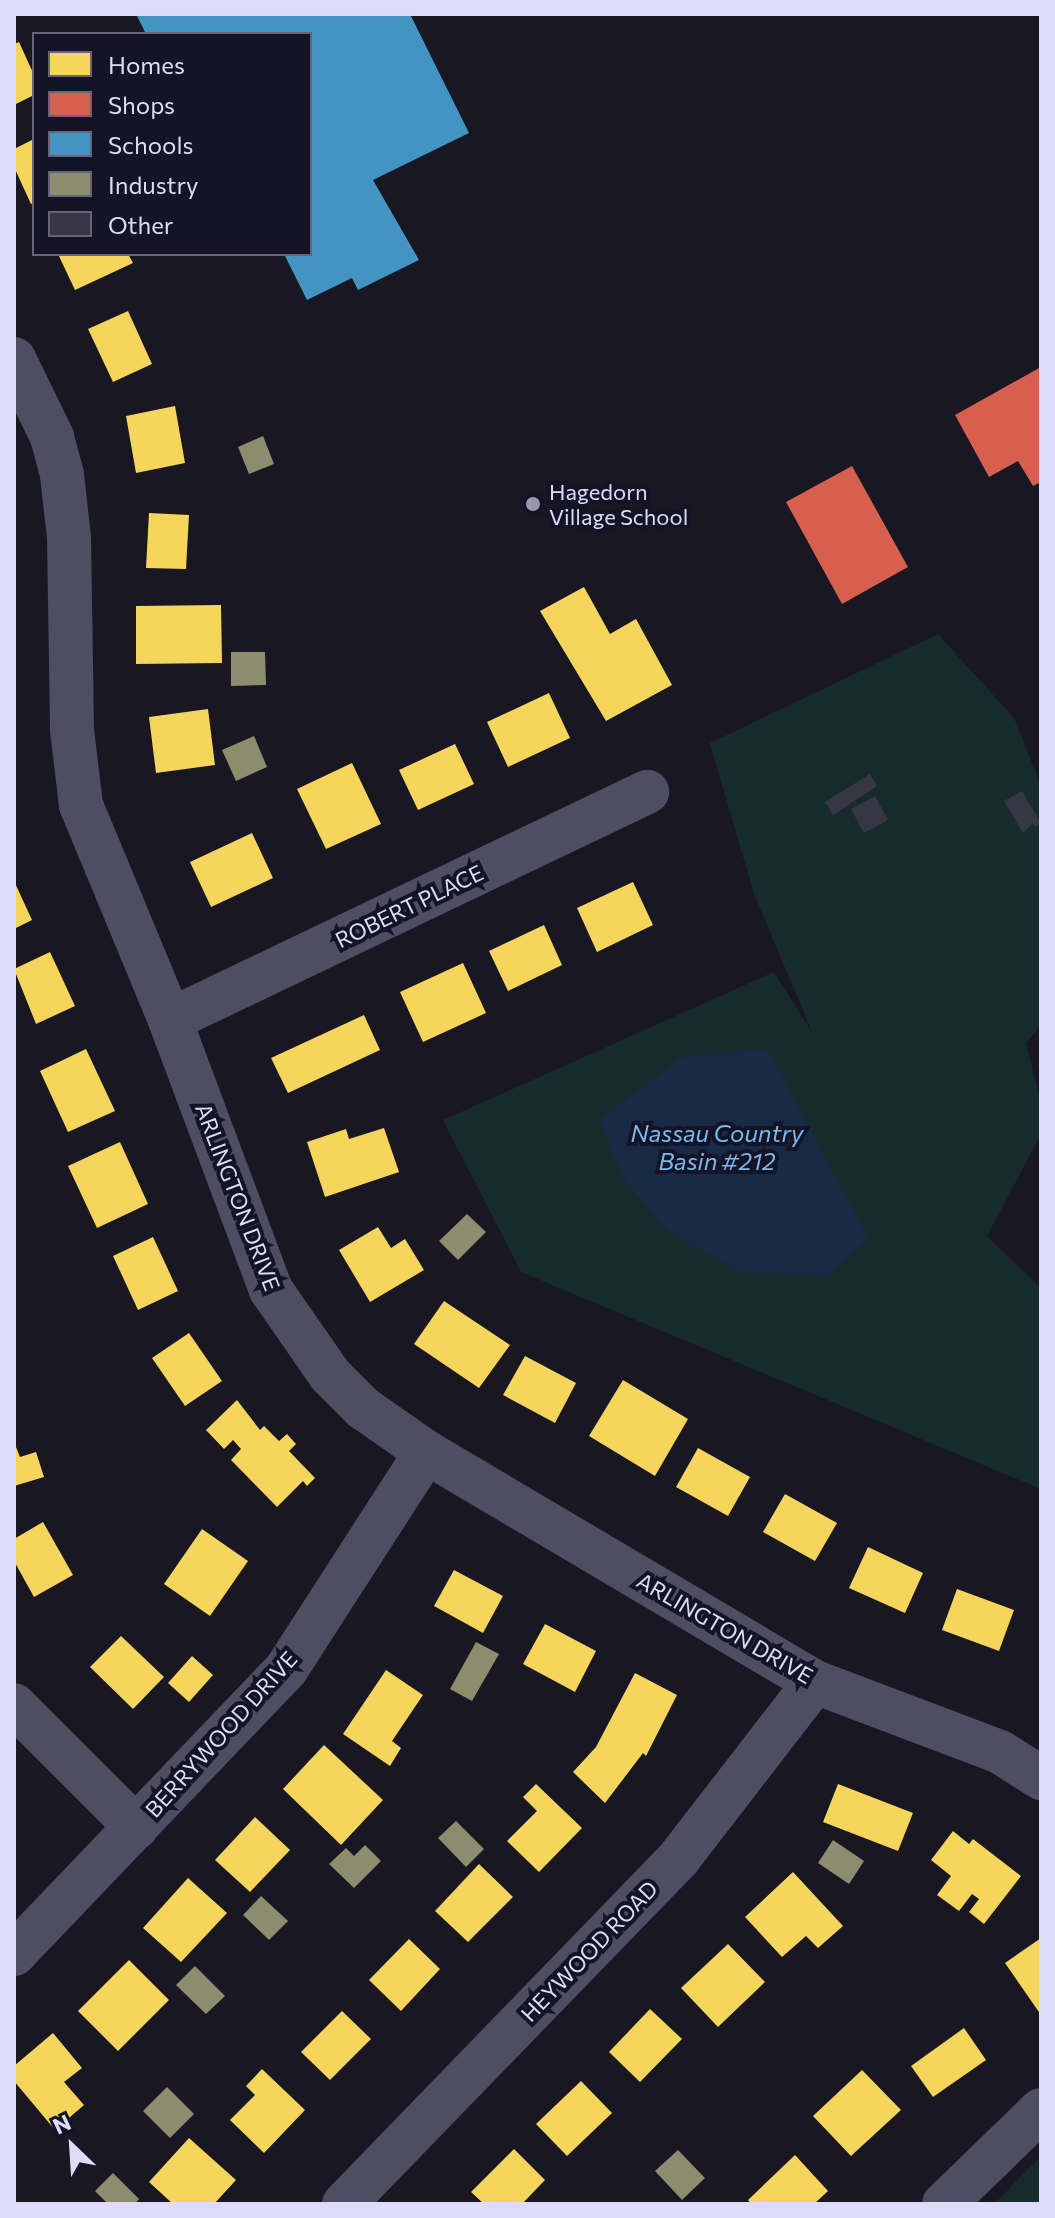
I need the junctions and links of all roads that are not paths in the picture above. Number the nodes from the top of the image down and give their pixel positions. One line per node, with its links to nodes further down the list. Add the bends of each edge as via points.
1 (14, 359): 3 (street, ARLINGTON DRIVE, via 52,437 62,475 69,537 72,730 81,805)
2 (647, 792): 3 (street, ROBERT PLACE)
3 (170, 1020): 4 (street, ARLINGTON DRIVE, via 271,1290 330,1375 363,1408)
4 (426, 1452): 5 (street, ARLINGTON DRIVE); 8 (street, BERRYWOOD DRIVE, via 287,1668)
5 (815, 1682): 7 (street, ARLINGTON DRIVE, via 1000,1752); 11 (street, HEYWOOD ROAD, via 679,1858)
6 (14, 1705): 8 (street)
7 (1041, 1778)
8 (136, 1827): 9 (street, BERRYWOOD DRIVE)
9 (14, 1954)
10 (1041, 2110): 12 (street)
11 (344, 2204)
12 (944, 2204)

